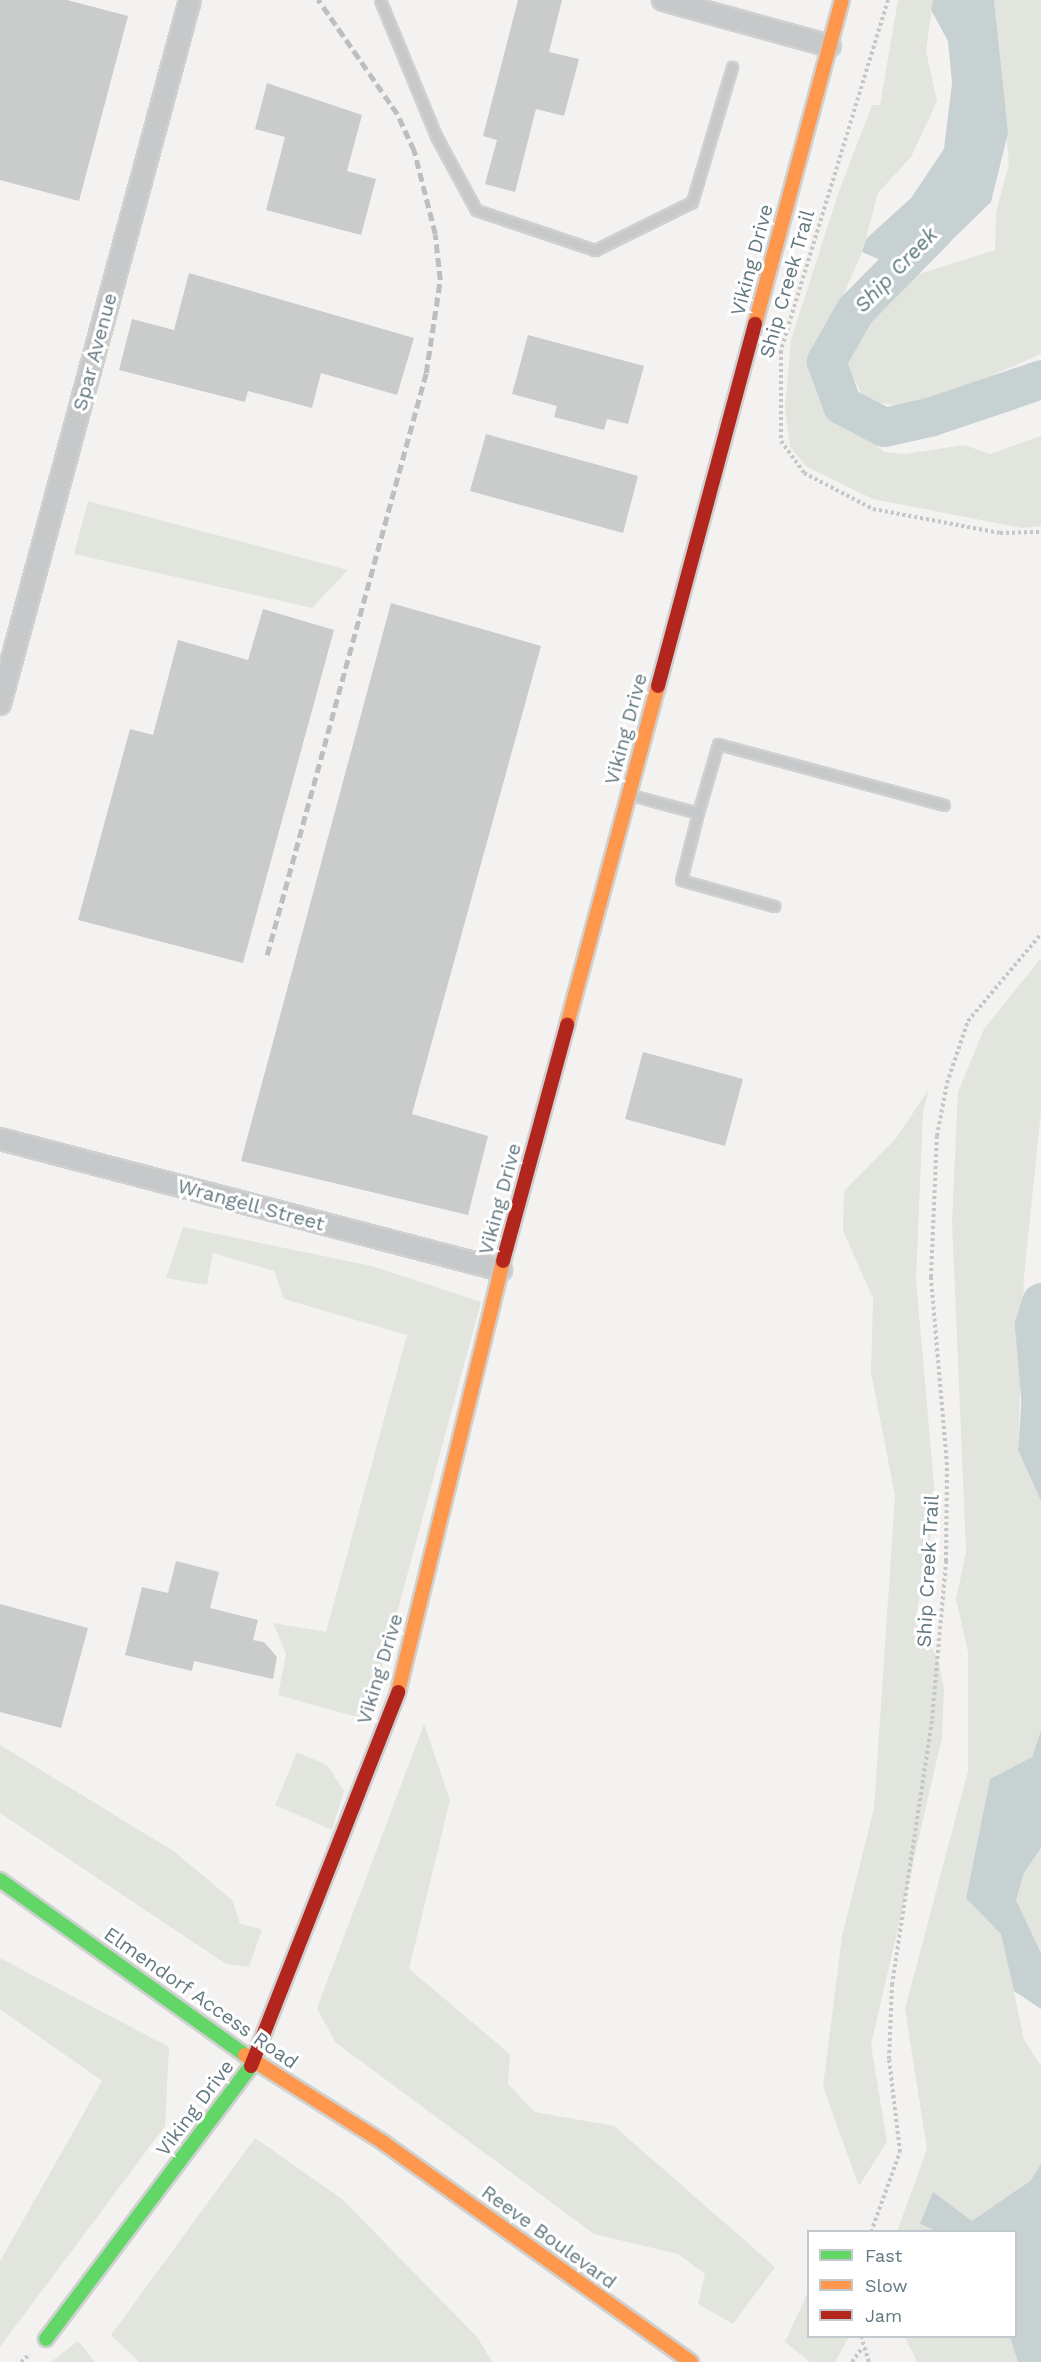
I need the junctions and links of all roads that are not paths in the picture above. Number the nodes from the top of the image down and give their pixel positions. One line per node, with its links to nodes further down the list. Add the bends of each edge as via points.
1 (190, 0): 7 (street, Spar Avenue)
2 (380, 0): 6 (lane, via 436,136 476,210 596,250 692,202)
3 (663, 0): 5 (street)
4 (842, 0): 5 (street, Viking Drive)
5 (830, 46): 8 (street, Viking Drive)
6 (732, 67)
7 (0, 704)
8 (629, 794): 10 (lane); 13 (street, Viking Drive)
9 (944, 805): 10 (lane, via 718,744)
10 (698, 813): 11 (lane, via 681,880)
11 (774, 906)
12 (0, 1139): 13 (street, Wrangell Street)
13 (501, 1270): 15 (street, Viking Drive, via 399,1688)
14 (0, 1880): 15 (street, Elmendorf Access Road)
15 (254, 2062): 16 (street, Elmendorf Access Road); 17 (street, Viking Drive)
16 (384, 2143): 18 (street, Reeve Boulevard)
17 (46, 2339)
18 (692, 2362)

